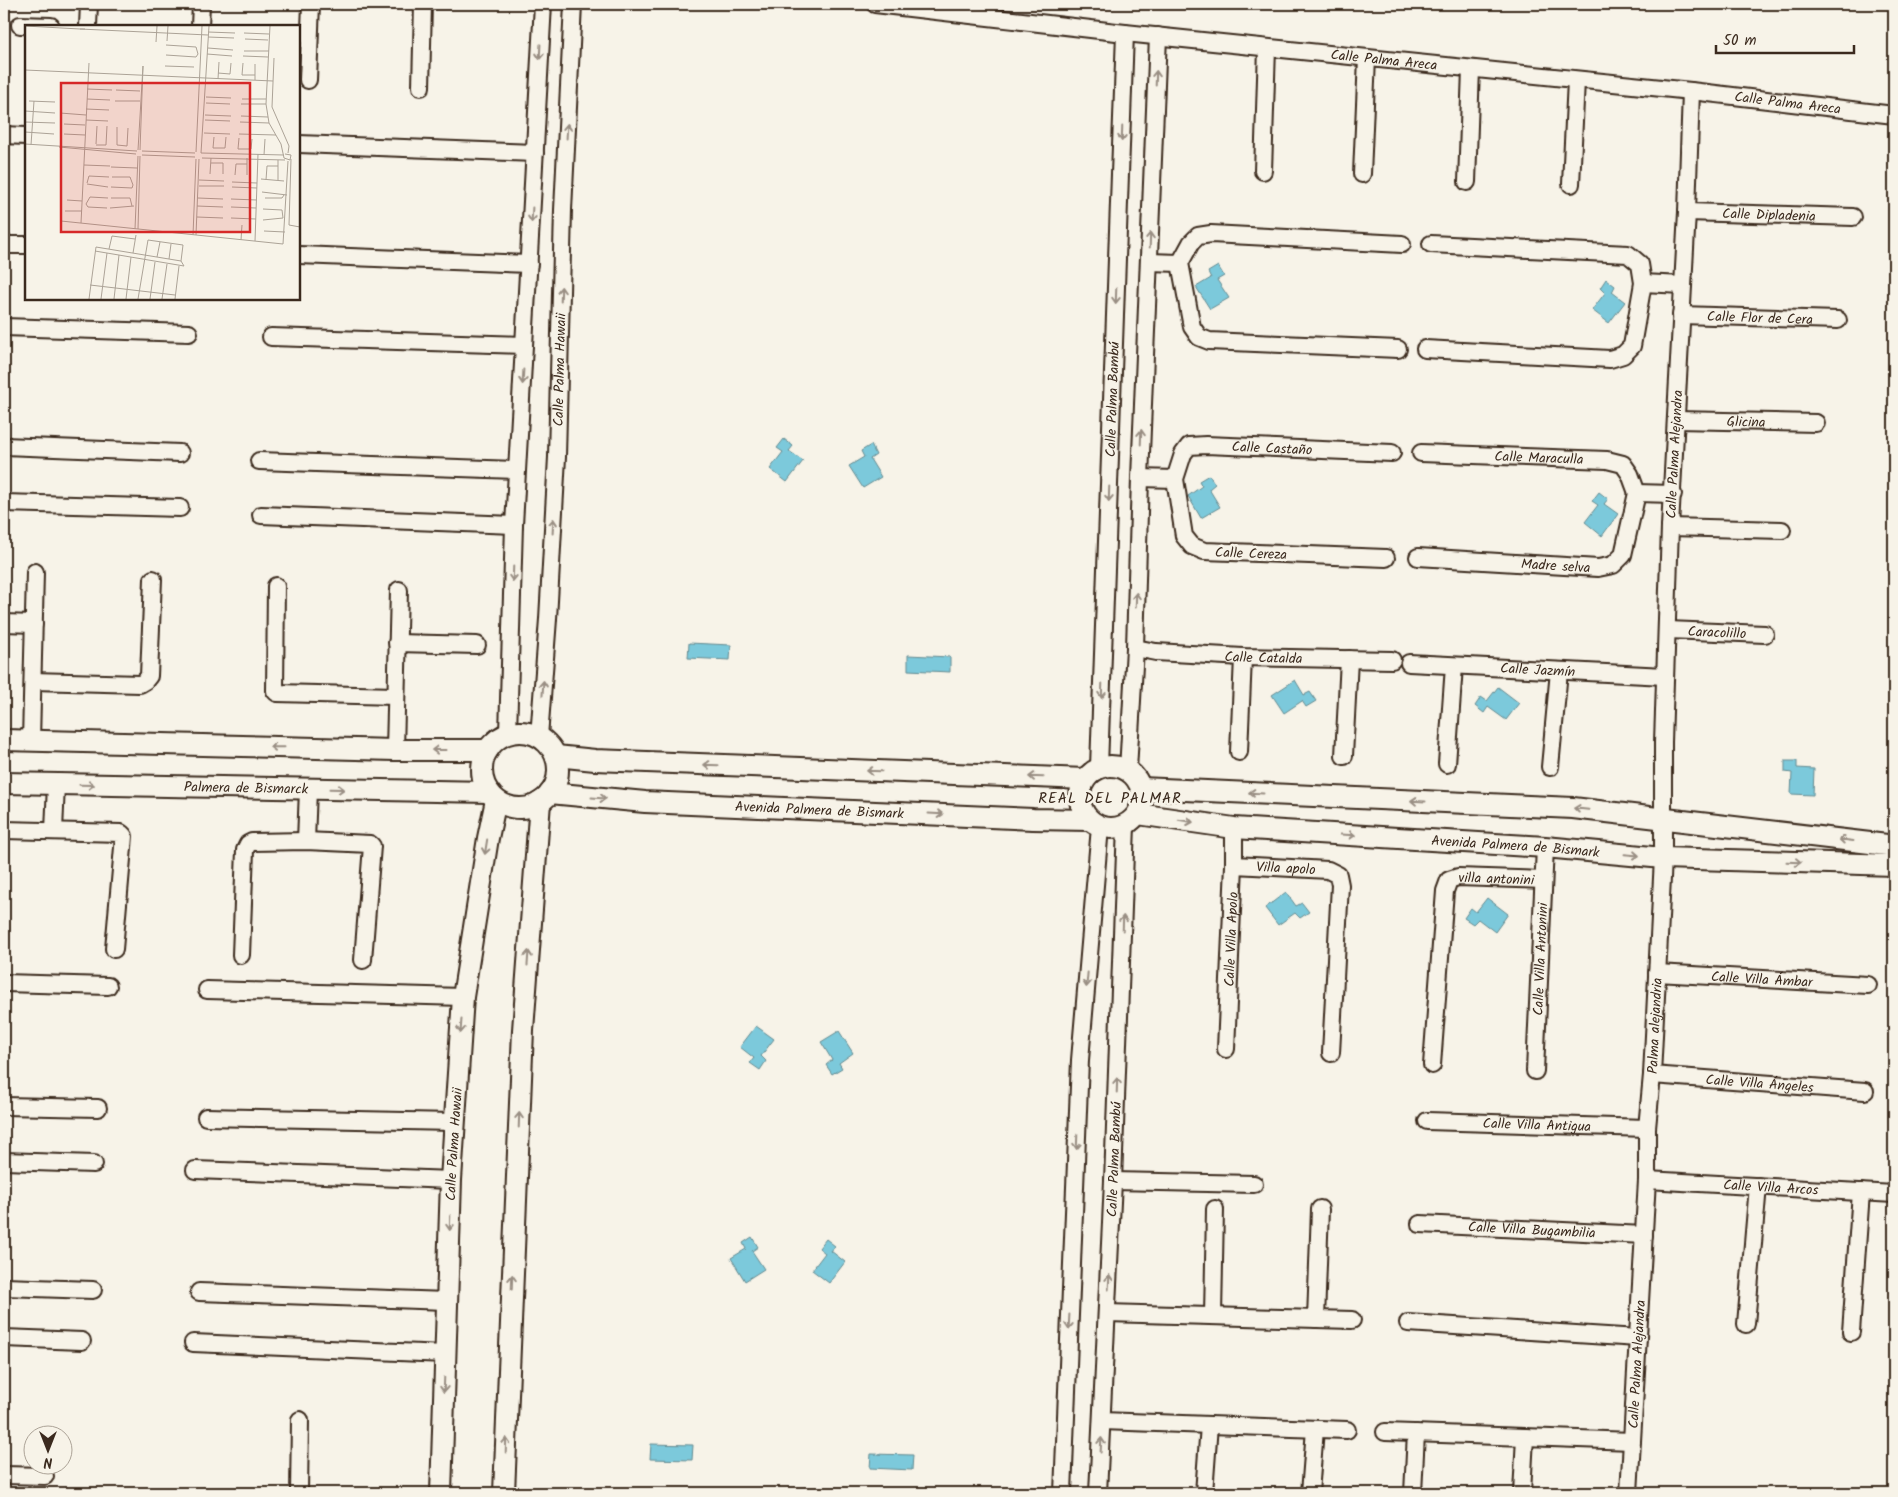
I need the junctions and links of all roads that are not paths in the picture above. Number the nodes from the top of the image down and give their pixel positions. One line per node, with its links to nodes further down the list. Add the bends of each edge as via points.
1 (89, 4): 10 (street)
2 (201, 4): 11 (street)
3 (311, 4): 17 (street)
4 (424, 4): 19 (street)
5 (543, 4): 25 (street, one-way to 25)
6 (572, 4): 91 (street, Calle Palma Hawaii, one-way to 6, via 557,457)
7 (875, 4): 12 (street, Calle Palma Areca)
8 (20, 25): 9 (street)
9 (25, 25)
10 (88, 25)
11 (200, 25)
12 (1125, 33): 13 (street, Calle Palma Areca); 102 (street, Calle Palma Bambú, one-way to 102)
13 (1158, 36): 14 (street, Calle Palma Areca); 37 (street, one-way to 13)
14 (1267, 48): 15 (street, Calle Palma Areca); 26 (street)
15 (1367, 58): 16 (street, Calle Palma Areca); 27 (street)
16 (1471, 69): 18 (street, Calle Palma Areca); 28 (street)
17 (308, 80)
18 (1576, 80): 20 (street, Calle Palma Areca); 29 (street)
19 (421, 87)
20 (1691, 91): 21 (street, Calle Palma Areca); 30 (street, Calle Palma Alejandra)
21 (1894, 115)
22 (4, 135): 23 (street)
23 (25, 136)
24 (300, 144): 25 (street)
25 (535, 153): 39 (street, one-way to 39)
26 (1263, 171)
27 (1362, 174)
28 (1467, 182)
29 (1571, 184)
30 (1687, 212): 31 (street, Calle Dipladenia); 41 (street, Calle Palma Alejandra)
31 (1853, 217)
32 (1402, 244): 38 (street, via 1210,234 1198,236)
33 (1431, 244): 40 (street, via 1628,254 1640,264)
34 (4, 245): 35 (street)
35 (25, 246)
36 (300, 256): 39 (street)
37 (1149, 262): 38 (street); 58 (street, one-way to 37)
38 (1180, 263): 48 (street, via 1192,327 1199,337 1209,341)
39 (529, 264): 47 (street)
40 (1643, 283): 41 (street); 49 (street, via 1632,346 1623,355 1610,359)
41 (1683, 285): 42 (street, Calle Palma Alejandra)
42 (1682, 315): 43 (street, Calle Flor de Cera); 50 (street, Calle Palma Alejandra)
43 (1838, 320)
44 (4, 327): 45 (street)
45 (189, 333)
46 (271, 337): 47 (street)
47 (524, 345): 57 (street, one-way to 57)
48 (1398, 348)
49 (1425, 349)
50 (1676, 420): 51 (street, Glicina); 61 (street, Calle Palma Alejandra)
51 (1816, 423)
52 (4, 446): 55 (street)
53 (1392, 452): 59 (street, Calle Castaño, via 1189,446)
54 (1421, 453): 60 (street, Calle Maraculla, via 1607,460 1623,464)
55 (180, 454)
56 (260, 461): 57 (street)
57 (517, 470): 65 (street)
58 (1140, 478): 59 (street); 80 (street, one-way to 58)
59 (1175, 479): 69 (street, Calle Cereza, via 1184,536 1192,546 1204,551)
60 (1637, 492): 61 (street); 68 (street, Madre selva, via 1623,555 1613,564 1598,568)
61 (1673, 494): 66 (street, Calle Palma Alejandra)
62 (4, 503): 63 (street)
63 (180, 508)
64 (261, 515): 65 (street)
65 (514, 524): 90 (street, one-way to 90)
66 (1670, 527): 67 (street); 76 (street, Calle Palma Alejandra)
67 (1782, 530)
68 (1418, 557)
69 (1386, 558)
70 (35, 572): 75 (street)
71 (153, 578): 88 (street, via 149,676 146,681 140,684)
72 (276, 586): 89 (street, via 277,693)
73 (399, 590): 78 (street)
74 (4, 623): 75 (street)
75 (34, 624): 88 (street)
76 (1668, 630): 77 (street, Caracolillo); 87 (street, Calle Palma Alejandra)
77 (1765, 634)
78 (397, 643): 79 (street); 89 (street)
79 (478, 645)
80 (1135, 648): 81 (street, Calle Catalda); 101 (street)
81 (1242, 657): 82 (street, Calle Catalda); 96 (street)
82 (1349, 659): 83 (street, Calle Catalda); 98 (street)
83 (1392, 660)
84 (1409, 663): 85 (street, Calle Jazmín)
85 (1454, 666): 86 (street, Calle Jazmín); 99 (street)
86 (1559, 671): 87 (street, Calle Jazmín); 100 (street)
87 (1665, 676): 109 (street, Calle Palma Alejandra)
88 (33, 681): 93 (street)
89 (396, 696): 94 (street)
90 (508, 734): 91 (street, via 524,732); 95 (street, via 496,740)
91 (539, 737): 97 (street)
92 (4, 740): 93 (street)
93 (31, 741): 94 (street, one-way to 93)
94 (395, 750): 95 (street, one-way to 94)
95 (488, 750): 107 (street, via 482,764 483,778)
96 (1239, 752)
97 (556, 756): 102 (street, one-way to 97, via 595,760); 108 (street, via 556,782)
98 (1344, 756)
99 (1447, 764)
100 (1550, 767)
101 (1128, 770): 102 (street, via 1114,766); 105 (street)
102 (1092, 773): 111 (street, via 1080,788 1079,799 1082,809)
103 (4, 783): 104 (street, Palmera de Bismarck)
104 (56, 784): 106 (street, Palmera de Bismarck, one-way to 106); 114 (street)
105 (1141, 788): 109 (street, one-way to 105, via 1573,808); 110 (street, via 1142,801)
106 (308, 789): 107 (street, Palmera de Bismarck, one-way to 107); 115 (street)
107 (493, 796): 108 (street, via 518,808 529,807); 130 (street, Calle Palma Hawaii, one-way to 130)
108 (545, 798): 111 (street, Avenida Palmera de Bismark, one-way to 111); 186 (street, one-way to 108, via 523,1030)
109 (1663, 818): 117 (street, one-way to 109); 118 (street, Palma alejandria)
110 (1132, 819): 111 (street, via 1113,828); 112 (street, Avenida Palmera de Bismark, one-way to 112); 148 (street, Calle Palma Bambú, one-way to 110)
111 (1094, 823): 187 (street, one-way to 187, via 1080,1060)
112 (1234, 828): 116 (street, Avenida Palmera de Bismark, one-way to 116); 119 (street, Calle Villa Apolo)
113 (4, 830): 114 (street)
114 (54, 831): 122 (street, via 118,832 124,836)
115 (306, 841): 123 (street, via 248,844 245,850); 124 (street, via 372,846)
116 (1545, 847): 118 (street, Avenida Palmera de Bismark, one-way to 118); 121 (street, Calle Villa Antonini)
117 (1894, 848)
118 (1663, 858): 120 (street, Avenida Palmera de Bismark, one-way to 120); 125 (street, Palma alejandria)
119 (1234, 865): 131 (street, Calle Villa Apolo); 132 (street, Villa apolo, via 1328,870 1338,875)
120 (1894, 865)
121 (1543, 880): 133 (street, villa antonini, via 1458,877 1448,880); 134 (street, Calle Villa Antonini)
122 (114, 949)
123 (241, 955)
124 (363, 960)
125 (1656, 973): 127 (street, Calle Villa Ámbar); 135 (street, Palma alejandria)
126 (4, 983): 128 (street)
127 (1868, 985)
128 (108, 986)
129 (207, 990): 130 (street)
130 (463, 997): 141 (street, Calle Palma Hawaii, one-way to 141)
131 (1226, 1049)
132 (1331, 1053)
133 (1432, 1064)
134 (1535, 1071)
135 (1652, 1075): 136 (street, Calle Villa Ángeles); 142 (street, Palma alejandria)
136 (1865, 1091)
137 (4, 1106): 138 (street)
138 (98, 1108)
139 (206, 1117): 141 (street)
140 (1427, 1121): 142 (street, Calle Villa Antigua)
141 (454, 1122): 146 (street, Calle Palma Hawaii)
142 (1647, 1128): 147 (street, Palma alejandria)
143 (4, 1161): 144 (street)
144 (94, 1164)
145 (194, 1170): 146 (street)
146 (451, 1180): 160 (street, Calle Palma Hawaii, one-way to 160)
147 (1647, 1180): 150 (street, Calle Villa Arcos); 156 (street, Palma alejandria)
148 (1113, 1181): 149 (street); 161 (street, Calle Palma Bambú, one-way to 148)
149 (1254, 1184)
150 (1758, 1186): 151 (street, Calle Villa Arcos); 166 (street)
151 (1861, 1192): 152 (street, Calle Villa Arcos); 167 (street)
152 (1894, 1194)
153 (1320, 1209): 163 (street)
154 (1215, 1210): 162 (street)
155 (1420, 1224): 156 (street, Calle Villa Bugambilia)
156 (1644, 1235): 169 (street, Calle Palma Alejandra)
157 (4, 1287): 158 (street)
158 (93, 1290)
159 (199, 1292): 160 (street)
160 (446, 1301): 172 (street, Calle Palma Hawaii)
161 (1107, 1313): 162 (street); 174 (street, Calle Palma Bambú)
162 (1213, 1316): 163 (street)
163 (1316, 1319): 164 (street)
164 (1352, 1320)
165 (1408, 1323): 169 (street)
166 (1746, 1324)
167 (1851, 1332)
168 (4, 1338): 170 (street)
169 (1638, 1338): 181 (street, Calle Palma Alejandra)
170 (82, 1341)
171 (193, 1343): 172 (street)
172 (445, 1354): 185 (street, Calle Palma Hawaii, one-way to 185)
173 (300, 1420): 184 (street)
174 (1102, 1422): 175 (street); 188 (street, Calle Palma Bambú, one-way to 174)
175 (1209, 1425): 176 (street); 189 (street)
176 (1315, 1429): 177 (street); 190 (street)
177 (1347, 1430)
178 (1385, 1432): 179 (street)
179 (1416, 1433): 180 (street); 191 (street)
180 (1525, 1437): 181 (street); 192 (street)
181 (1632, 1441): 193 (street, Calle Palma Alejandra)
182 (4, 1475): 183 (street)
183 (45, 1476)
184 (299, 1493)
185 (440, 1493)
186 (504, 1493)
187 (1063, 1493)
188 (1098, 1493)
189 (1204, 1493)
190 (1310, 1493)
191 (1413, 1493)
192 (1522, 1493)
193 (1629, 1493)

